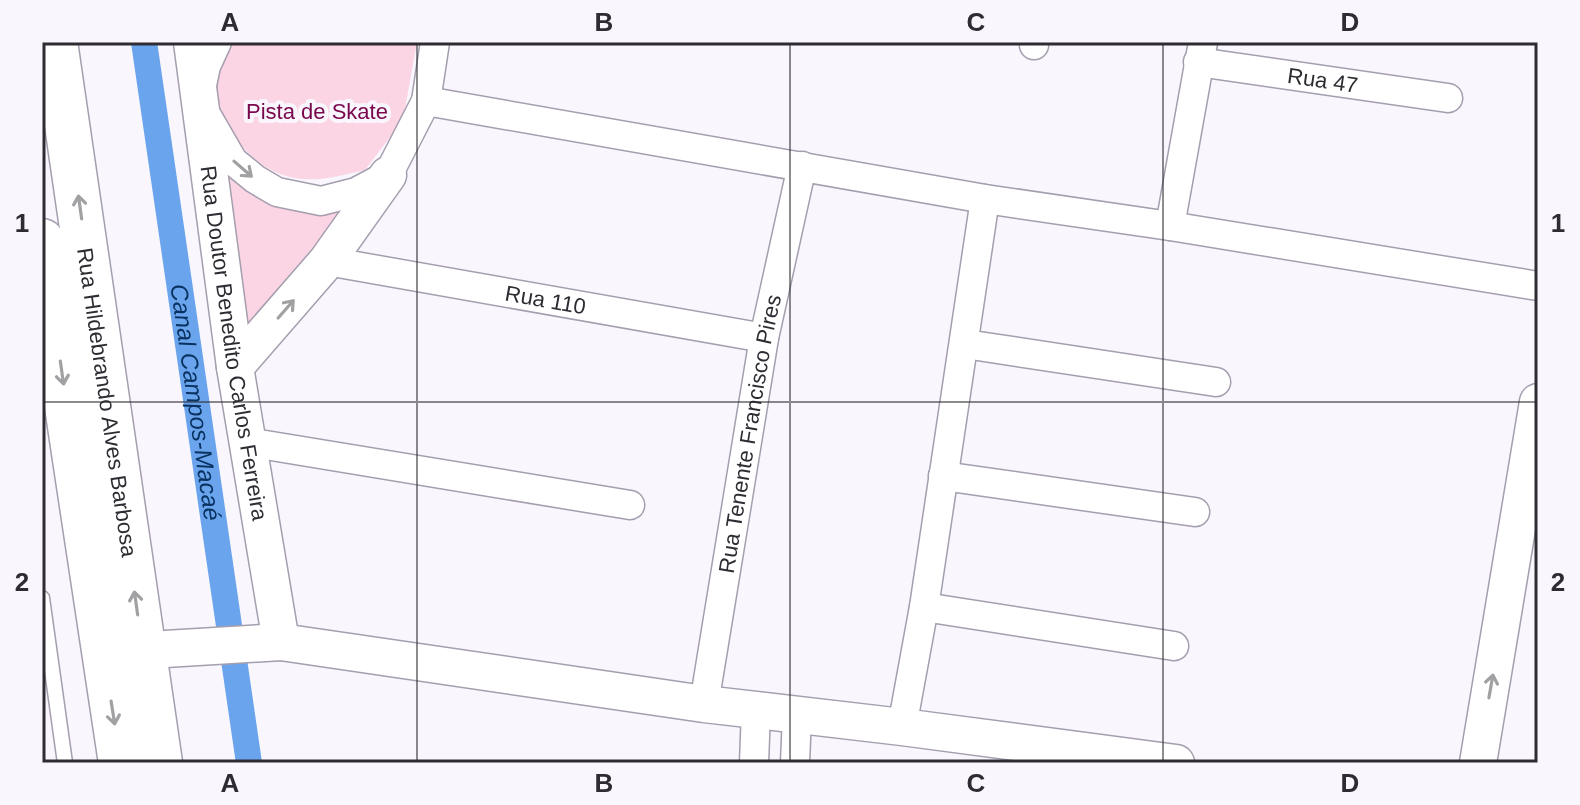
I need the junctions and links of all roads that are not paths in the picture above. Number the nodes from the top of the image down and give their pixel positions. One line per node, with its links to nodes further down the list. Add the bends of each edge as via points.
1 (55, 42): 29 (main road, Rua Hildebrando Alves Barbosa, one-way to 1)
2 (192, 42): 7 (street, Rua Doutor Benedito Carlos Ferreira)
3 (217, 42): 7 (street, via 206,66)
4 (435, 42): 8 (street)
5 (1200, 52): 6 (street, Rua 47); 12 (street)
6 (1448, 98)
7 (201, 100): 10 (street, one-way to 10, via 233,161 277,192 321,201 356,192); 18 (street, Rua Doutor Benedito Carlos Ferreira)
8 (426, 101): 9 (street); 10 (street)
9 (802, 166): 11 (street); 16 (street, Rua Tenente Francisco Pires)
10 (388, 175): 14 (street)
11 (985, 199): 12 (street); 17 (street)
12 (1170, 226): 15 (street)
13 (42, 241): 35 (main road, Rua Hildebrando Alves Barbosa, one-way to 35)
14 (327, 261): 16 (street, Rua 110); 18 (street, one-way to 14)
15 (1538, 286)
16 (764, 338): 30 (street, Rua Tenente Francisco Pires)
17 (965, 344): 19 (street); 22 (street)
18 (235, 367): 21 (street, Rua Doutor Benedito Carlos Ferreira)
19 (1216, 382)
20 (1538, 402): 40 (street, one-way to 20)
21 (247, 442): 23 (street); 27 (street, Rua Doutor Benedito Carlos Ferreira)
22 (943, 476): 24 (street); 26 (street)
23 (630, 505)
24 (1195, 512)
25 (42, 598): 34 (lane)
26 (924, 607): 28 (street); 33 (street)
27 (272, 642): 29 (street); 30 (street)
28 (1174, 646)
29 (154, 652): 36 (main road, Rua Hildebrando Alves Barbosa)
30 (704, 704): 31 (street)
31 (756, 710): 32 (street); 37 (street)
32 (797, 715): 33 (street); 38 (street)
33 (902, 727): 39 (street)
34 (65, 763)
35 (121, 763)
36 (160, 763)
37 (754, 763)
38 (795, 763)
39 (1176, 763)
40 (1478, 763)

